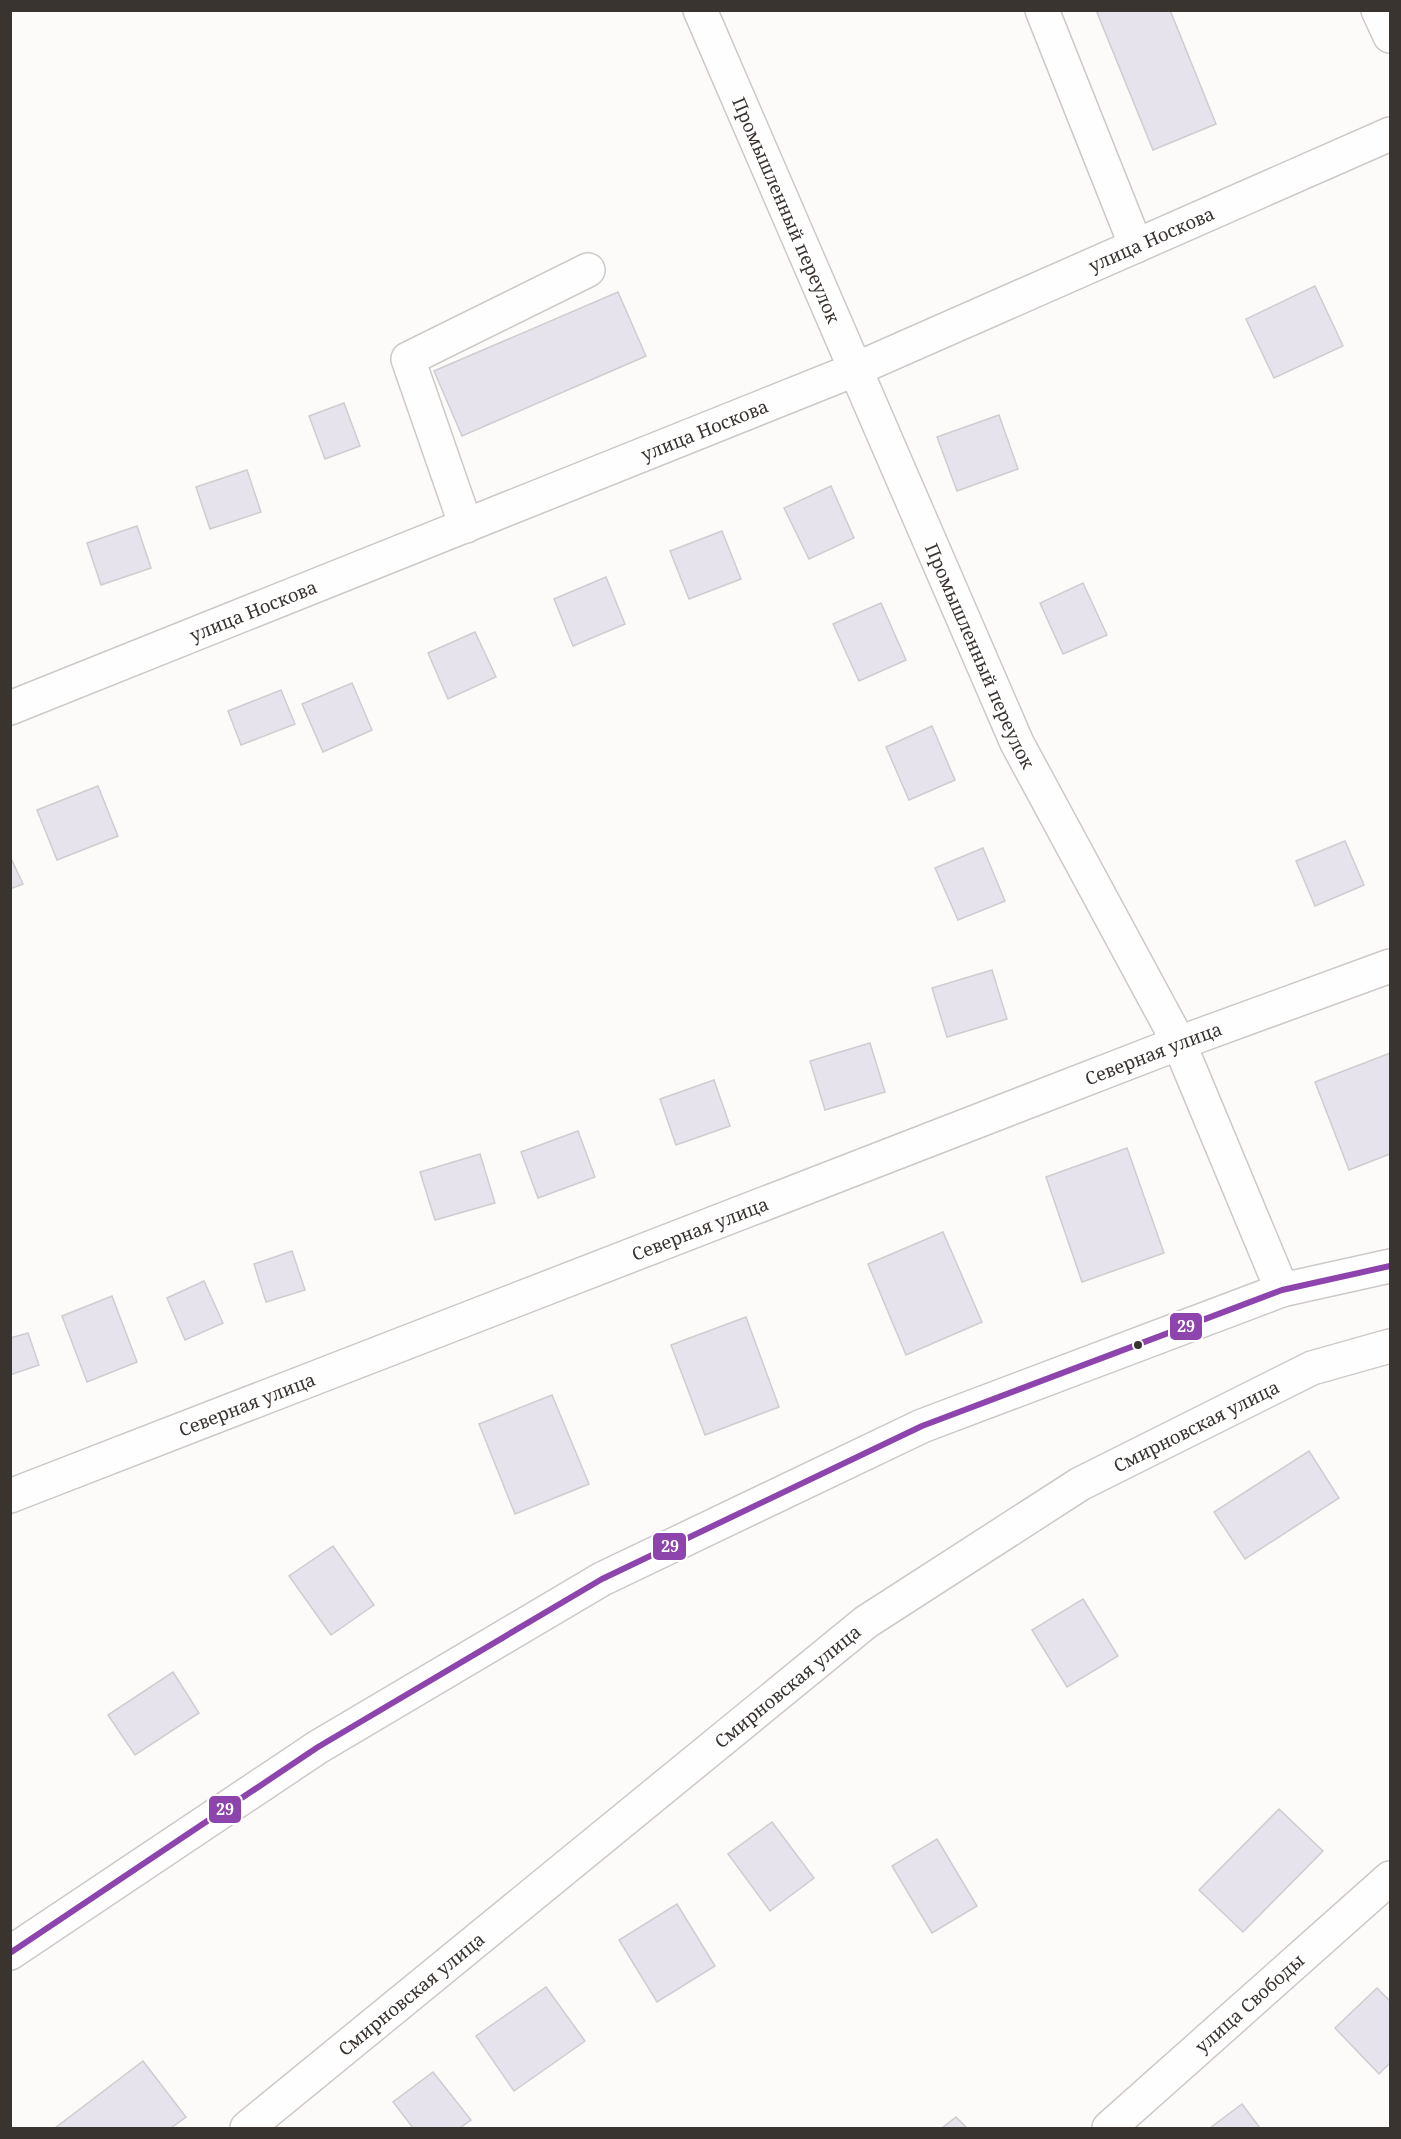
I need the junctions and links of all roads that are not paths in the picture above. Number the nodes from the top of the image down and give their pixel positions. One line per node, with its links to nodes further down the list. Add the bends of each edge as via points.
1 (700, 10): 8 (street, Промышленный переулок)
2 (1042, 10): 6 (street)
3 (1378, 10): 4 (street)
4 (1390, 36)
5 (1390, 134): 6 (street, улица Носкова)
6 (1136, 246): 8 (street, улица Носкова)
7 (588, 270): 9 (street, via 408,359)
8 (854, 370): 9 (street, улица Носкова); 12 (street, Промышленный переулок, via 1017,743)
9 (466, 525): 10 (street, улица Носкова)
10 (10, 708)
11 (1390, 966): 12 (street, Северная улица)
12 (1179, 1043): 14 (street, Промышленный переулок); 16 (street, Северная улица)
13 (1390, 1266): 14 (street)
14 (1282, 1290): 18 (street, via 922,1426 602,1579 318,1747)
15 (1390, 1346): 19 (street, Смирновская улица, via 1312,1368 1080,1484 866,1622)
16 (10, 1496)
17 (1390, 1878): 20 (street, улица Свободы)
18 (10, 1953)
19 (247, 2128)
20 (1109, 2128)

